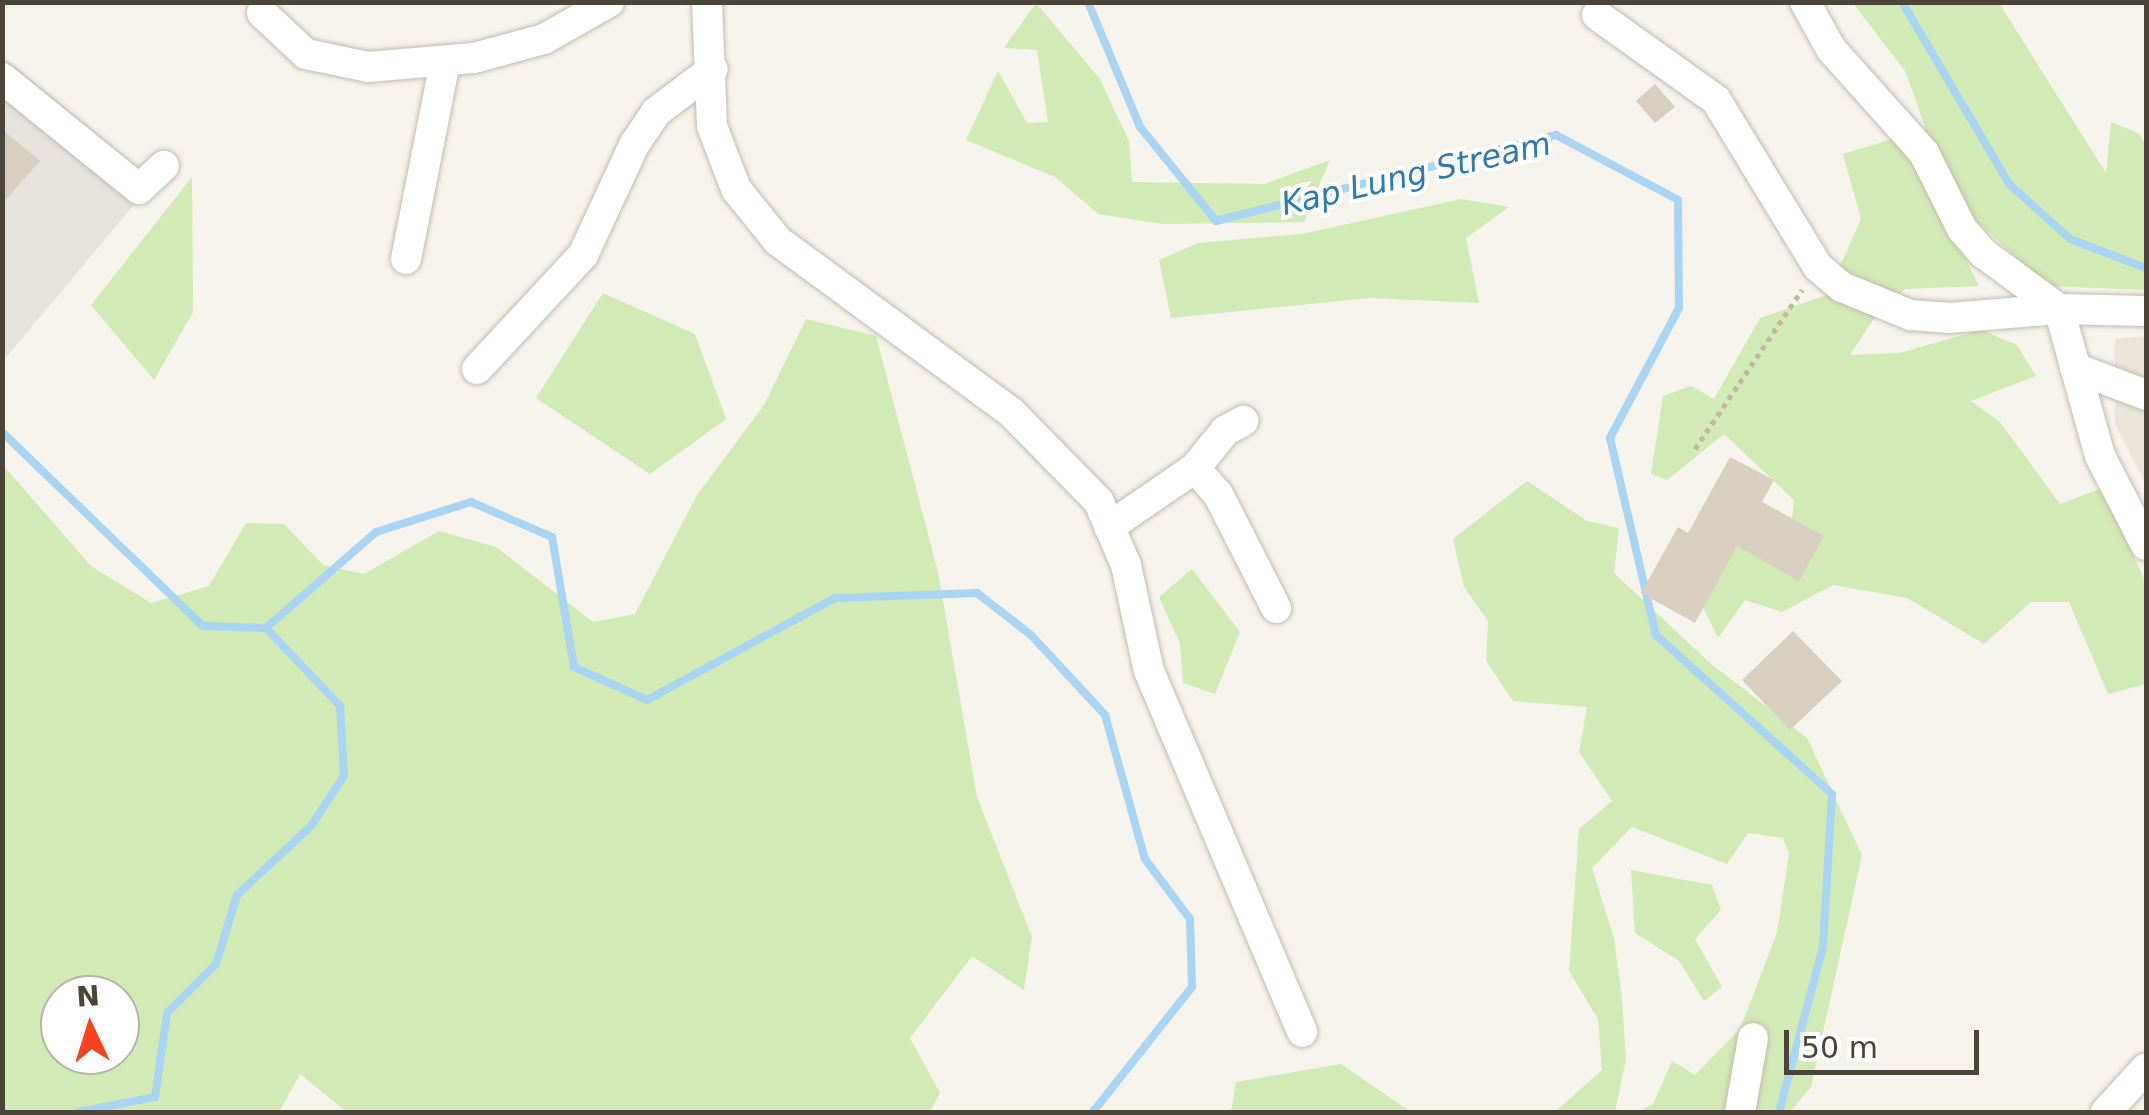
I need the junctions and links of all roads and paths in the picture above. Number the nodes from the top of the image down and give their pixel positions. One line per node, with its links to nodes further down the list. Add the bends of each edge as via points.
1 (609, 2): 6 (street, via 544,39)
2 (708, 2): 7 (street)
3 (1804, 2): 12 (street, via 1831,49 1924,154 1962,229 1983,253)
4 (262, 13): 6 (street, via 289,42 334,65)
5 (1597, 15): 11 (street, via 1716,100)
6 (445, 62): 10 (street)
7 (713, 68): 15 (street, via 656,112 582,256); 21 (street, via 712,126 736,189 778,241 1011,412 1099,502)
8 (2, 78): 9 (street, via 138,188)
9 (164, 166)
10 (406, 259)
11 (1818, 267): 12 (street, via 1842,287 1910,314 1949,318); 18 (path)
12 (2059, 309): 13 (street); 14 (street)
13 (2146, 311)
14 (2075, 368): 16 (street); 20 (street, via 2100,456)
15 (477, 369)
16 (2146, 395)
17 (1243, 421): 19 (street, via 1225,431)
18 (1694, 448)
19 (1195, 468): 21 (street); 23 (street, via 1218,494)
20 (2139, 514): 22 (street)
21 (1109, 527): 24 (street, via 1126,566 1149,672)
22 (2146, 545)
23 (1276, 608)
24 (1302, 1032)
25 (1753, 1038): 27 (street)
26 (2146, 1068): 28 (street)
27 (1740, 1112)
28 (2106, 1112)

